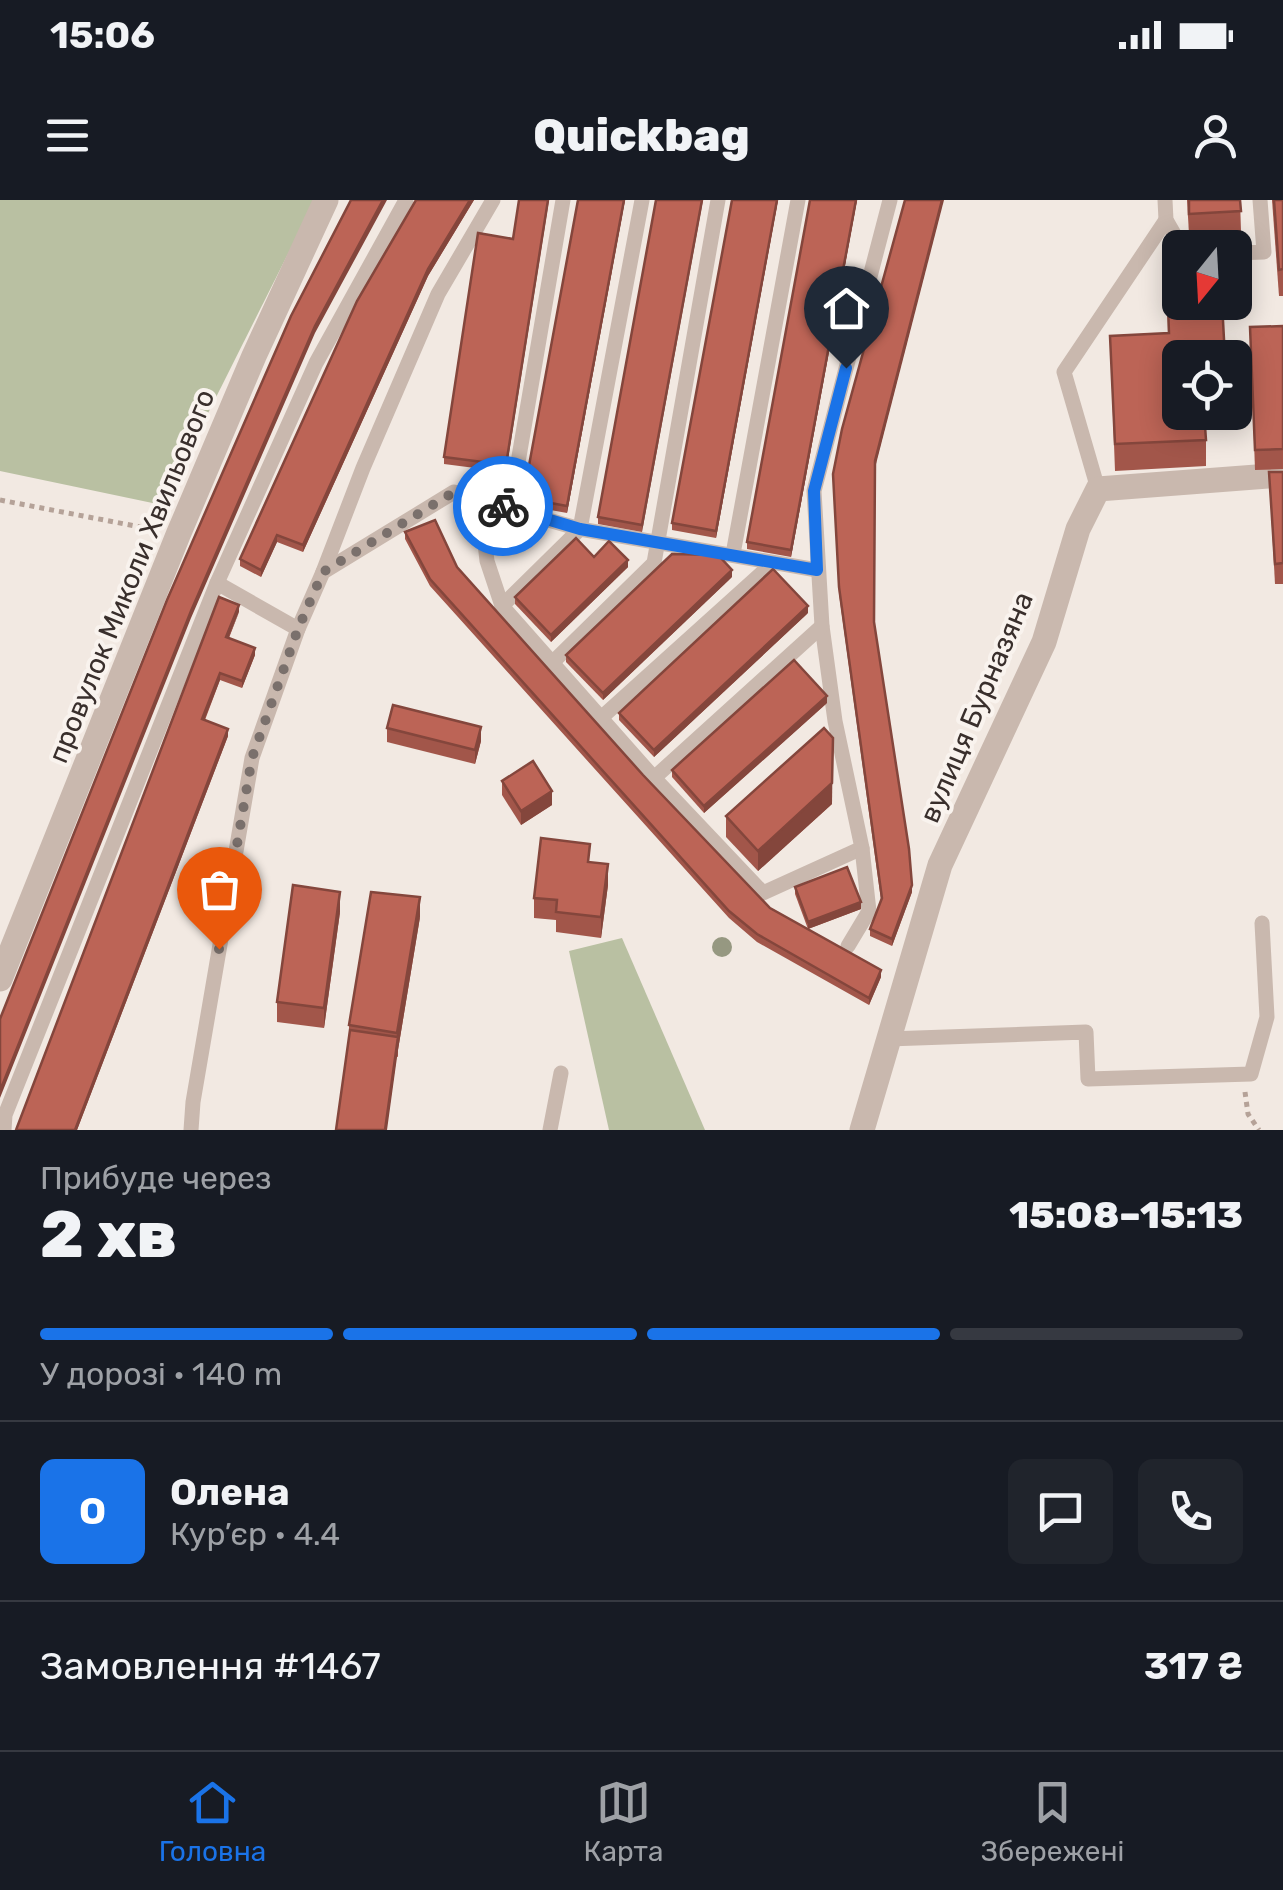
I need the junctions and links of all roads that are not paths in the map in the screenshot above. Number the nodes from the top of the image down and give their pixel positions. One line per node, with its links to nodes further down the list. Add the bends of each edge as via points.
1 (326, 200): 38 (street, провулок Миколи Хвильового, via 178,535)
2 (406, 200): 24 (lane, via 316,363)
3 (493, 200): 23 (lane, via 438,294)
4 (564, 200): 17 (lane)
5 (642, 200): 18 (lane)
6 (718, 200): 19 (lane)
7 (798, 200): 20 (lane)
8 (890, 200): 22 (lane, via 814,491)
9 (1166, 200): 11 (lane)
10 (1260, 200): 13 (lane, via 1264,252)
11 (1166, 220): 12 (lane); 15 (lane, via 1064,372)
12 (1172, 230)
13 (1252, 252)
14 (1283, 474): 15 (street)
15 (1098, 489): 39 (street, вулиця Бурназяна, via 1078,528 1044,642 940,865)
16 (480, 498): 17 (lane); 23 (lane, via 454,492); 25 (lane, via 486,561)
17 (510, 509): 18 (lane)
18 (580, 529): 19 (lane); 25 (lane)
19 (657, 543): 20 (lane); 28 (lane, via 654,563)
20 (733, 554): 21 (lane)
21 (772, 563): 22 (lane); 29 (lane)
22 (817, 570): 26 (lane)
23 (323, 572): 27 (lane)
24 (217, 583): 27 (lane); 41 (lane)
25 (502, 606): 28 (lane)
26 (822, 626): 30 (lane); 32 (lane)
27 (298, 629): 42 (lane, via 252,758)
28 (552, 663): 29 (lane)
29 (601, 718): 32 (lane)
30 (836, 721): 31 (lane); 35 (lane)
31 (821, 734)
32 (654, 778): 34 (lane)
33 (722, 822): 34 (lane)
34 (708, 834): 35 (lane, via 763,893)
35 (862, 848): 37 (lane, via 869,910)
36 (1262, 922): 39 (lane, via 1267,1017 1252,1074 1088,1080 1086,1032)
37 (848, 946)
38 (0, 979)
39 (888, 1039): 44 (street, вулиця Бурназяна)
40 (560, 1073): 43 (lane)
41 (4, 1130)
42 (191, 1130)
43 (550, 1130)
44 (862, 1130)

